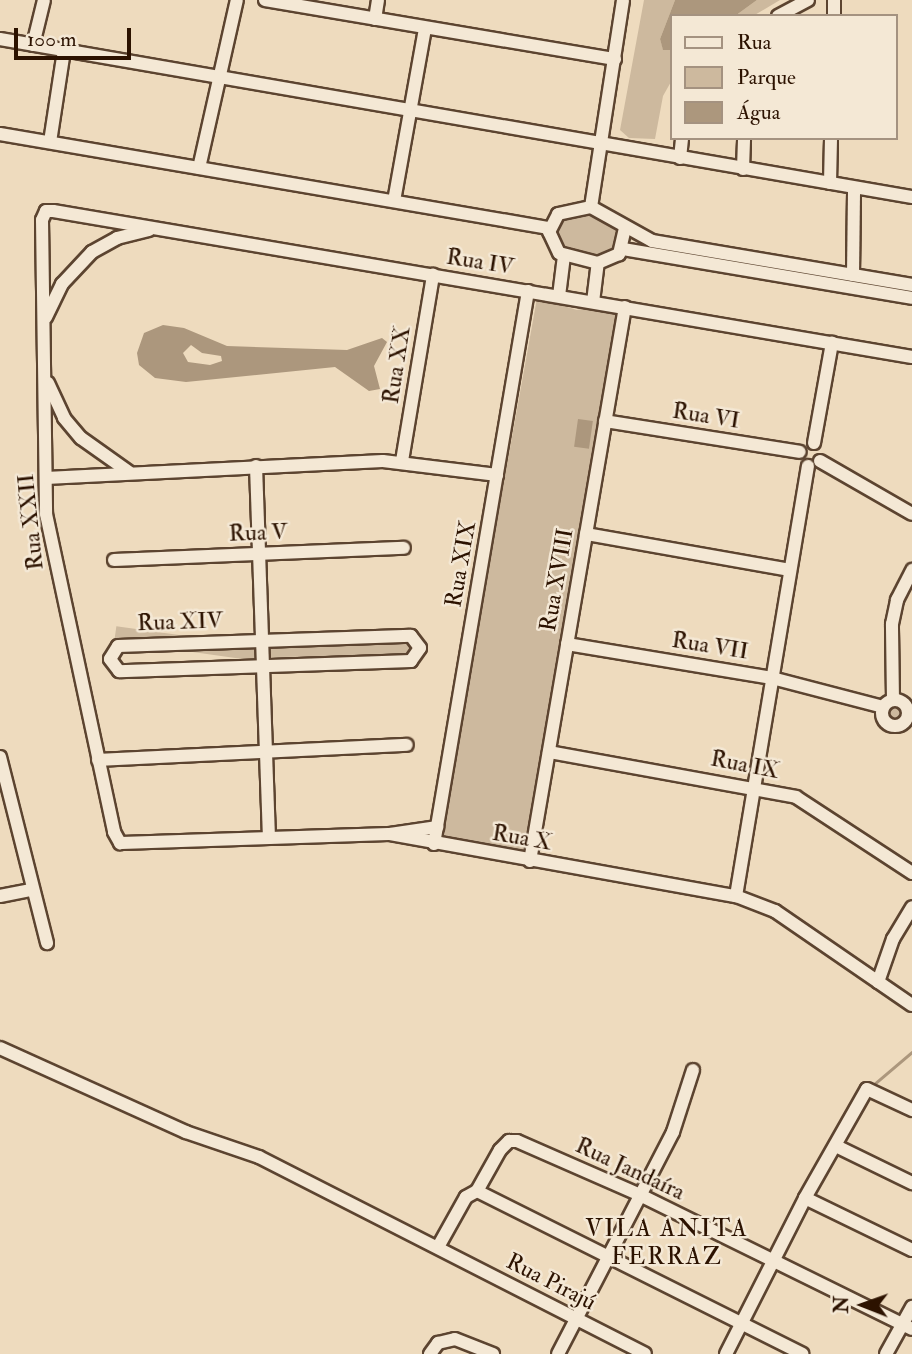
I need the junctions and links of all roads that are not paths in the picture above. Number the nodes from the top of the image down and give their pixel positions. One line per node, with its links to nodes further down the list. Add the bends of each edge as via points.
1 (44, 0): 12 (street)
2 (237, 0): 15 (street)
3 (265, 0): 7 (street)
4 (378, 0): 9 (street)
5 (623, 0): 14 (street)
6 (808, 0): 8 (street)
7 (289, 2): 9 (street)
8 (782, 14)
9 (375, 19): 10 (street)
10 (425, 28): 14 (street); 16 (street)
11 (0, 39): 12 (street)
12 (33, 45): 13 (street)
13 (64, 50): 15 (street); 21 (street)
14 (615, 59): 22 (street)
15 (222, 77): 16 (street); 24 (street)
16 (410, 111): 22 (street); 29 (street)
17 (0, 134): 21 (street)
18 (682, 140): 23 (street)
19 (744, 140): 25 (street)
20 (831, 140): 26 (street)
21 (50, 142): 24 (street)
22 (601, 146): 23 (street); 30 (street)
23 (680, 158): 25 (street)
24 (199, 168): 29 (street)
25 (743, 169): 26 (street)
26 (830, 183): 27 (street)
27 (854, 188): 28 (street); 39 (street)
28 (912, 197)
29 (394, 201): 33 (street)
30 (592, 207): 33 (street, via 569,208 554,218); 34 (street, via 609,213)
31 (43, 215): 32 (street, Rua IV, via 53,211); 46 (street, Rua XXII)
32 (155, 228): 38 (street, Rua IV); 46 (street, via 117,238 92,252 62,284)
33 (549, 228): 36 (street, via 552,245)
34 (625, 228): 35 (street); 39 (street, via 652,241)
35 (623, 249): 37 (street); 43 (street)
36 (564, 256): 37 (street); 42 (street)
37 (598, 263): 44 (street)
38 (433, 275): 41 (street, Rua IV); 53 (street, Rua XX)
39 (853, 275): 40 (street)
40 (912, 285)
41 (528, 291): 42 (street, Rua IV); 57 (street, Rua XIX)
42 (559, 296): 44 (street, Rua IV)
43 (912, 298)
44 (593, 302): 45 (street, Rua IV)
45 (625, 307): 47 (street, Rua IV); 50 (street, Rua XVIII)
46 (44, 324): 49 (street, Rua XXII)
47 (832, 344): 48 (street, Rua IV); 51 (street)
48 (912, 357)
49 (45, 373): 56 (street, via 53,398 73,428); 58 (street, Rua XXII)
50 (605, 421): 52 (street, Rua VI); 60 (street, Rua XVIII)
51 (814, 443): 52 (street, via 803,445); 54 (street, via 822,451)
52 (800, 452): 54 (street)
53 (402, 461): 55 (street); 57 (street)
54 (814, 463): 59 (street); 64 (street)
55 (256, 466): 56 (street); 62 (street)
56 (128, 472): 58 (street)
57 (497, 475): 84 (street, Rua XIX)
58 (46, 478): 80 (street, Rua XXII, via 50,542)
59 (912, 514)
60 (586, 534): 64 (street); 68 (street, Rua XVIII)
61 (404, 548): 62 (street, Rua V)
62 (258, 553): 63 (street, Rua V); 67 (street)
63 (114, 560)
64 (790, 570): 71 (street)
65 (912, 570): 66 (street)
66 (906, 590): 69 (street, via 892,624)
67 (261, 641): 70 (street); 70 (street, Rua XIV, via 118,646 110,659 118,671); 70 (street, Rua XIV, via 411,636 419,648 411,661)
68 (567, 644): 71 (street, Rua VII); 78 (street, Rua XVIII)
69 (893, 662): 73 (street); 74 (street)
70 (261, 666): 77 (street)
71 (772, 678): 72 (street, Rua VII); 82 (street)
72 (843, 697): 73 (street); 75 (street)
73 (888, 703): 74 (street); 75 (street)
74 (906, 707): 75 (street, via 908,715 901,724)
75 (884, 720)
76 (407, 746): 77 (street)
77 (266, 752): 80 (street); 86 (street)
78 (549, 752): 82 (street, Rua IX); 88 (street, Rua XVIII)
79 (0, 757): 81 (street)
80 (99, 760): 83 (street, Rua XXII)
81 (3, 781): 90 (street)
82 (752, 786): 89 (street, Rua IX, via 805,801); 91 (street)
83 (111, 818): 86 (street, Rua X, via 117,839 124,845)
84 (437, 827): 85 (street); 87 (street, Rua XIX)
85 (390, 834): 86 (street, Rua X); 87 (street, Rua X)
86 (269, 838)
87 (435, 844): 88 (street, Rua X)
88 (530, 861): 91 (street, Rua X)
89 (912, 873)
90 (32, 890): 92 (street); 94 (street)
91 (736, 895): 95 (street, Rua X, via 775,911)
92 (0, 896)
93 (912, 907): 95 (street, via 893,939)
94 (47, 943)
95 (878, 982): 96 (street, Rua X)
96 (912, 1005)
97 (0, 1048): 105 (street, Rua Pirajú, via 186,1132 259,1157)
98 (693, 1070): 103 (street, via 673,1132)
99 (912, 1110): 100 (street, via 867,1089)
100 (836, 1146): 101 (street); 104 (street)
101 (912, 1183)
102 (481, 1192): 103 (street, Rua Jandaíra, via 500,1150 509,1141 517,1141); 105 (street, via 466,1196); 107 (street)
103 (640, 1195): 107 (street); 108 (street, Rua Jandaíra)
104 (805, 1198): 106 (street); 108 (street)
105 (438, 1247): 110 (street, Rua Pirajú)
106 (912, 1250)
107 (608, 1256): 110 (street); 111 (street)
108 (775, 1262): 111 (street); 112 (street, Rua Jandaíra)
109 (912, 1307): 112 (street)
110 (576, 1319): 115 (street); 116 (street, Rua Pirajú)
111 (742, 1323): 117 (street); 118 (street)
112 (907, 1327): 119 (street)
113 (430, 1354): 114 (street, via 449,1339)
114 (493, 1354)
115 (558, 1354)
116 (645, 1354)
117 (726, 1354)
118 (802, 1354)
119 (886, 1354)

